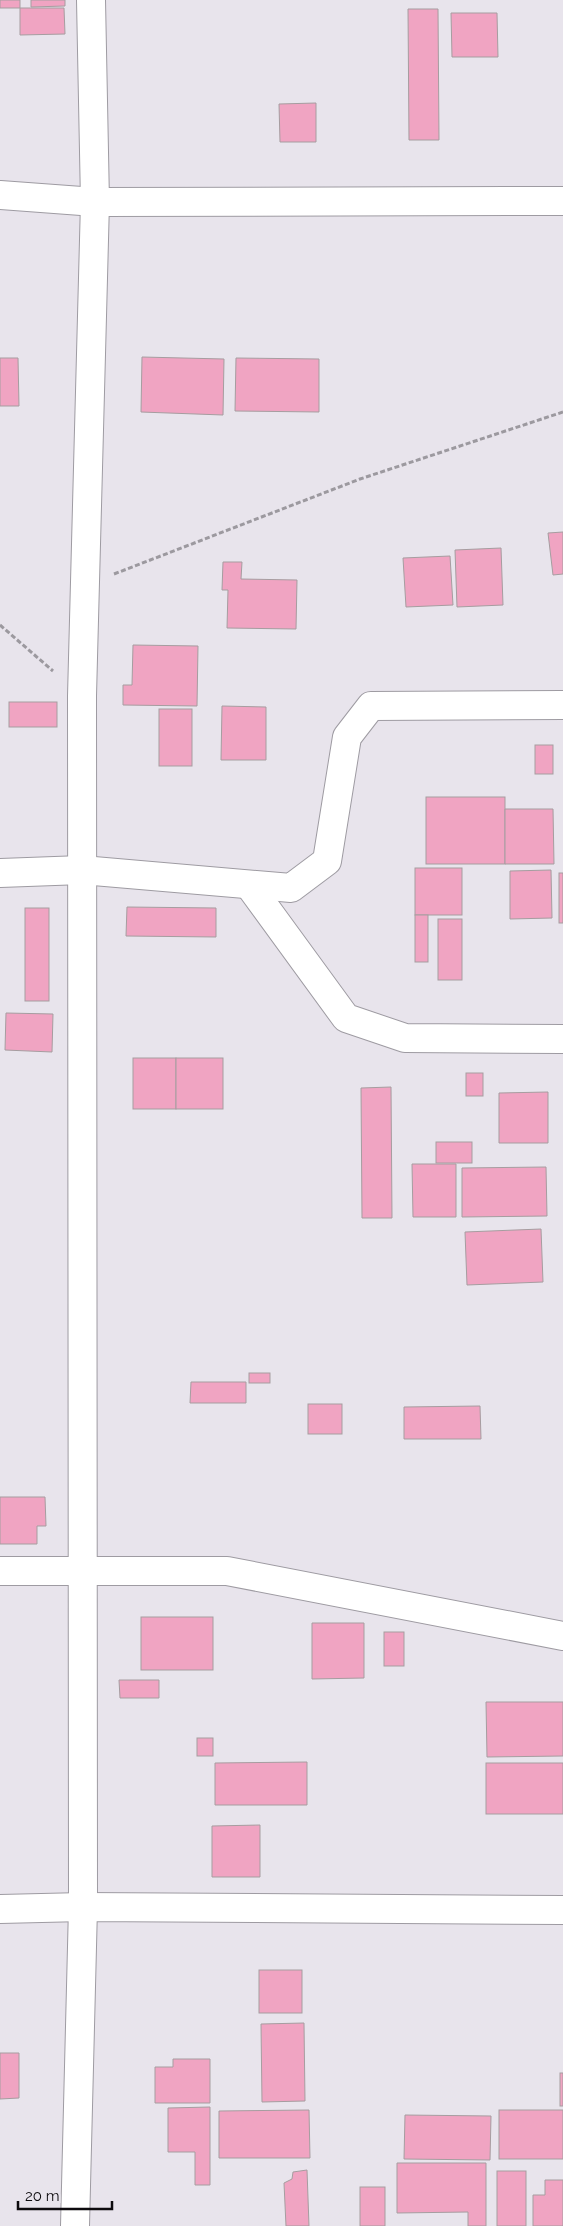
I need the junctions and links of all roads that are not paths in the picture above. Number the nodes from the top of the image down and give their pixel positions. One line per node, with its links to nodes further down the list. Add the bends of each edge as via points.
1 (91, 0): 4 (street)
2 (0, 195): 4 (street)
3 (563, 201): 4 (street)
4 (95, 202): 6 (street, via 82,696)
5 (563, 705): 8 (street, via 371,706 347,737 327,861 291,888)
6 (82, 870): 7 (street); 8 (street); 11 (street)
7 (0, 873)
8 (250, 885): 9 (street, via 346,1018 405,1038)
9 (563, 1039)
10 (0, 1571): 11 (street)
11 (83, 1572): 12 (street, via 227,1571); 13 (street)
12 (563, 1636)
13 (83, 1907): 14 (street); 15 (street); 16 (street)
14 (0, 1909)
15 (563, 1910)
16 (76, 2226)

